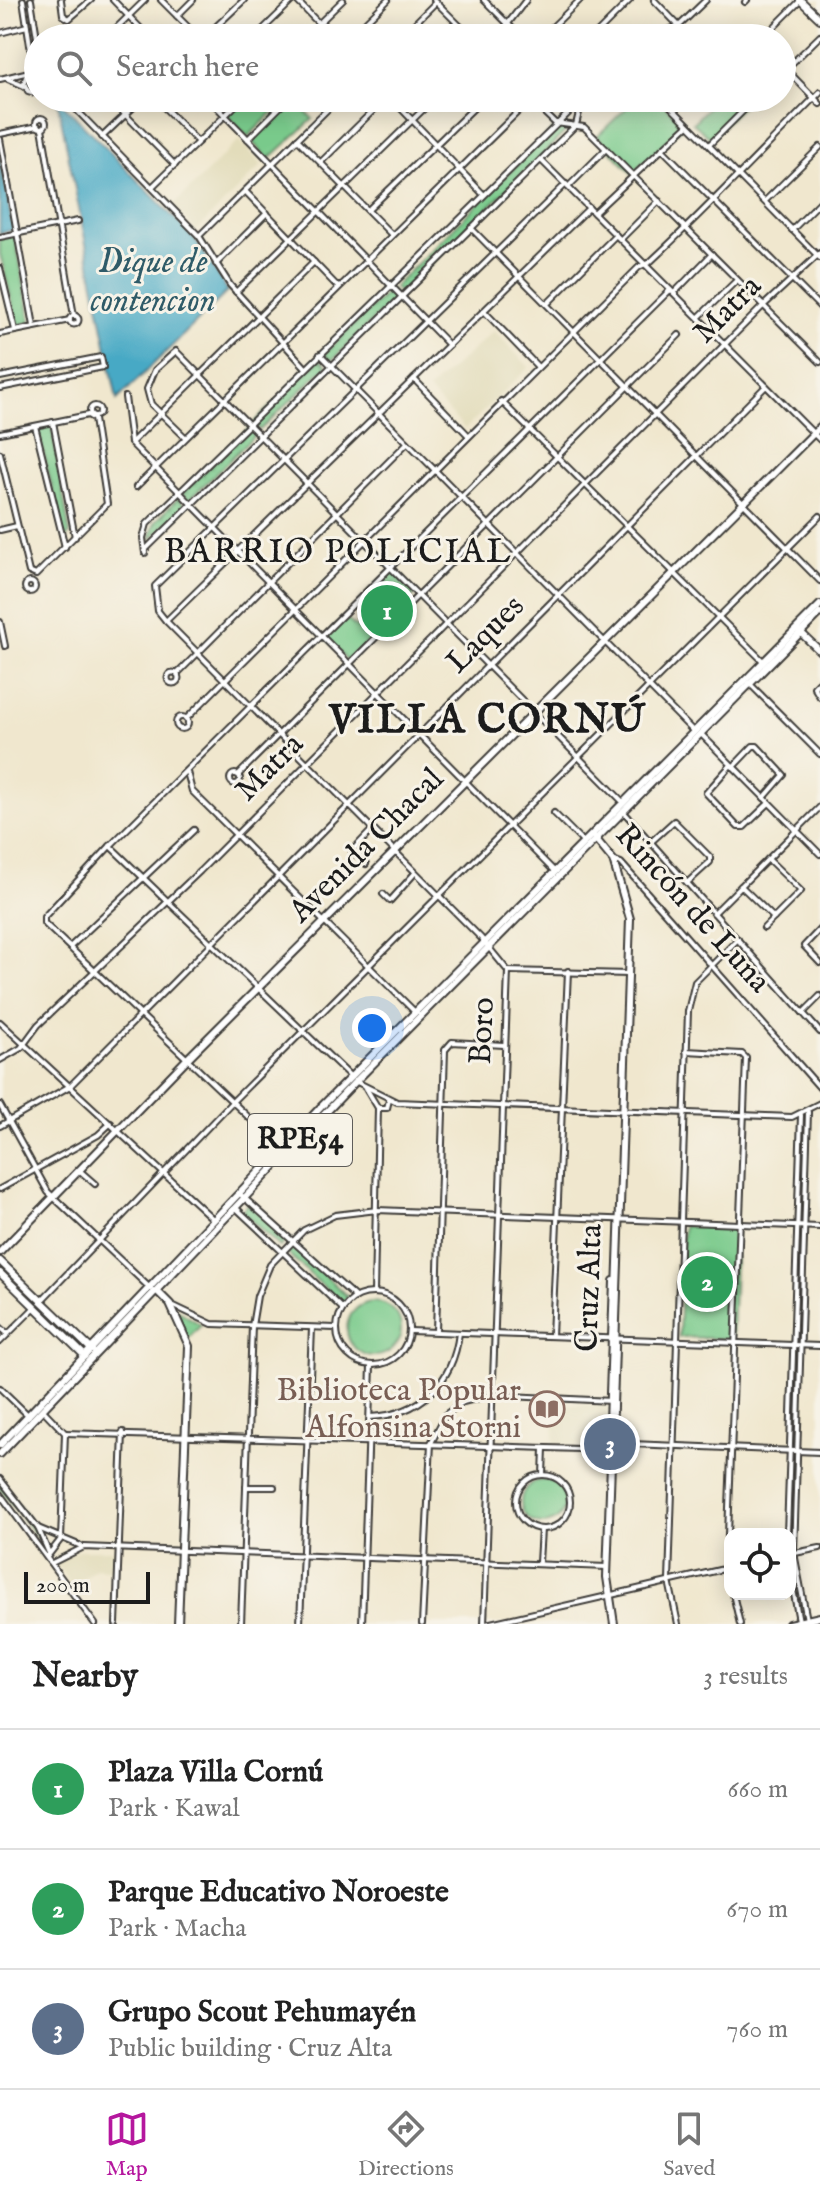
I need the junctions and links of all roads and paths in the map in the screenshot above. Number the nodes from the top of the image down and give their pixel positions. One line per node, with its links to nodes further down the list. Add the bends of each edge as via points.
1 (23, 0): 24 (street)
2 (31, 0): 25 (street)
3 (61, 0): 4 (street, via 69,19)
4 (91, 0)
5 (113, 0): 21 (street)
6 (145, 0): 21 (street)
7 (161, 0): 22 (street)
8 (193, 0): 22 (street)
9 (244, 0): 29 (street)
10 (294, 0): 30 (street); 31 (street)
11 (343, 0): 31 (street)
12 (388, 0): 32 (street)
13 (484, 0): 35 (street)
14 (526, 0): 36 (street)
15 (580, 0): 37 (street)
16 (630, 0): 38 (street)
17 (654, 0): 39 (street)
18 (706, 0): 40 (street)
19 (800, 0): 23 (main road); 41 (street)
20 (435, 1): 33 (street); 34 (street)
21 (129, 16): 26 (street); 27 (street)
22 (177, 16): 28 (street)
23 (820, 19)
24 (27, 24)
25 (35, 24)
26 (121, 24)
27 (137, 24)
28 (186, 24)
29 (217, 24)
30 (269, 24)
31 (319, 24)
32 (363, 24)
33 (413, 24)
34 (458, 24)
35 (507, 24)
36 (510, 24)
37 (555, 24)
38 (606, 24)
39 (677, 24)
40 (681, 24)
41 (777, 24)
42 (24, 27): 43 (street)
43 (0, 33)
44 (820, 36): 45 (street)
45 (796, 57)
46 (24, 73): 47 (street)
47 (1, 79): 49 (street)
48 (796, 81): 51 (street)
49 (24, 86)
50 (820, 92): 51 (street)
51 (814, 98): 52 (street); 93 (street)
52 (820, 104)
53 (78, 112): 78 (street)
54 (122, 112): 71 (street)
55 (128, 112): 71 (street)
56 (169, 112): 81 (street)
57 (222, 112): 72 (street)
58 (228, 112): 72 (street)
59 (275, 112): 79 (street)
60 (325, 112): 80 (street)
61 (373, 112): 88 (street)
62 (403, 112): 73 (street)
63 (420, 112): 73 (street)
64 (470, 112): 82 (street)
65 (516, 112): 91 (street)
66 (544, 112): 74 (street)
67 (567, 112): 74 (street)
68 (579, 112): 75 (street)
69 (675, 112): 76 (street)
70 (742, 112): 83 (street)
71 (125, 115): 78 (street); 90 (street)
72 (225, 115): 79 (street); 81 (street)
73 (412, 120): 82 (street); 96 (street)
74 (555, 123): 75 (street); 98 (street)
75 (576, 125): 85 (street); 87 (street)
76 (688, 125): 83 (street); 86 (street)
77 (0, 137): 109 (street, via 40,127); 113 (street)
78 (102, 137): 95 (street)
79 (248, 139): 89 (street)
80 (297, 139): 88 (street); 89 (street)
81 (198, 142): 90 (street)
82 (436, 145): 91 (street); 104 (street)
83 (709, 145): 93 (street)
84 (820, 147): 101 (street)
85 (607, 149): 92 (street); 94 (street)
86 (662, 149): 92 (street); 100 (street)
87 (541, 160): 94 (street); 110 (street)
88 (321, 162): 96 (street)
89 (272, 164): 97 (street); 105 (street)
90 (175, 165): 95 (street)
91 (459, 169): 98 (street); 114 (street)
92 (633, 175): 99 (street); 107 (street)
93 (740, 176): 100 (street); 101 (street)
94 (567, 186): 103 (street); 119 (street)
95 (152, 187): 115 (street)
96 (344, 187): 104 (street); 105 (street)
97 (245, 191): 106 (street); 115 (street)
98 (483, 194): 130 (street)
99 (659, 201): 111 (street); 117 (street)
100 (714, 202): 111 (street); 129 (street)
101 (764, 202): 112 (street)
102 (820, 202): 112 (street)
103 (589, 208): 107 (street); 127 (street)
104 (368, 210): 114 (street)
105 (319, 212): 118 (street); 122 (street)
106 (267, 213): 118 (street); 124 (street)
107 (594, 213): 117 (street)
108 (78, 221): 109 (street)
109 (59, 225): 113 (street); 142 (street, via 72,318)
110 (471, 228): 119 (street); 134 (street)
111 (686, 228): 120 (street); 125 (street)
112 (792, 230): 121 (street)
113 (17, 233): 116 (street); 142 (street)
114 (391, 234): 122 (street)
115 (199, 236): 124 (street)
116 (0, 237)
117 (618, 237): 125 (street); 135 (street)
118 (291, 239): 123 (street); 133 (street)
119 (495, 253): 127 (street); 141 (street)
120 (712, 254): 128 (street); 132 (street)
121 (819, 255): 129 (street, Matra)
122 (366, 260): 130 (street); 131 (street)
123 (314, 262): 131 (street); 139 (street)
124 (216, 264): 133 (street)
125 (645, 264): 132 (street); 144 (street)
126 (0, 268): 143 (street)
127 (519, 277): 135 (street); 138 (street)
128 (738, 279): 136 (street); 140 (street)
129 (792, 279): 136 (street, Matra); 137 (street)
130 (390, 285): 134 (street); 150 (street)
131 (338, 287): 147 (street)
132 (672, 291): 140 (street); 151 (street)
133 (236, 292): 139 (street)
134 (402, 297): 141 (street); 153 (street)
135 (546, 304): 144 (street)
136 (764, 305): 149 (street, Matra); 152 (street)
137 (820, 307)
138 (484, 311): 148 (street); 154 (street)
139 (258, 317): 147 (street); 156 (street)
140 (699, 317): 149 (street)
141 (425, 321): 148 (street); 162 (street)
142 (34, 326): 143 (street)
143 (15, 330): 145 (street)
144 (572, 331): 151 (street); 154 (street)
145 (0, 334)
146 (679, 335): 159 (street)
147 (281, 341): 155 (street); 164 (street)
148 (449, 345): 158 (street)
149 (725, 345): 160 (street); 168 (street, Matra)
150 (320, 354): 153 (street); 155 (street)
151 (601, 359): 159 (street); 173 (street)
152 (820, 362)
153 (331, 365): 162 (street); 176 (street)
154 (537, 366): 165 (street)
155 (306, 368): 170 (street)
156 (200, 375): 164 (street); 166 (street); 166 (street, via 176,351 155,370 147,389)
157 (0, 377): 161 (street, via 101,357 103,367)
158 (414, 379): 167 (street); 177 (street)
159 (627, 386): 168 (street); 184 (street)
160 (766, 386): 175 (street); 183 (street, Laques)
161 (0, 388)
162 (356, 390): 167 (street); 185 (street)
163 (125, 397): 180 (street)
164 (224, 399): 170 (street); 178 (street)
165 (501, 401): 173 (street); 177 (street)
166 (161, 414): 178 (street); 180 (street)
167 (378, 414): 181 (street); 188 (street)
168 (656, 415): 183 (street); 189 (street, Matra)
169 (53, 422): 171 (street); 202 (street); 202 (street, via 92,415 107,504)
170 (249, 424): 176 (street); 191 (street)
171 (35, 426): 174 (street); 204 (street)
172 (820, 427): 175 (main road, Avenida Chacal)
173 (529, 430): 184 (street); 192 (street)
174 (0, 433)
175 (814, 433): 179 (street); 194 (main road, Avenida Chacal)
176 (260, 435): 185 (street); 193 (street)
177 (468, 435): 187 (street)
178 (185, 437): 186 (street)
179 (820, 440)
180 (131, 443): 186 (street)
181 (407, 443): 187 (street); 195 (street)
182 (0, 453): 199 (street)
183 (696, 456): 194 (street); 198 (street, Laques)
184 (556, 457): 189 (street); 197 (street)
185 (284, 459): 188 (street); 200 (street)
186 (155, 467): 190 (street); 191 (street)
187 (434, 470): 192 (street); 203 (street)
188 (308, 483): 195 (street); 206 (street)
189 (585, 485): 198 (street); 207 (street, Matra)
190 (136, 487)
191 (179, 492): 193 (street); 193 (street, via 147,524 144,552)
192 (463, 497): 197 (street); 208 (street)
193 (190, 504): 200 (street)
194 (744, 504): 205 (street); 209 (main road, Avenida Chacal)
195 (338, 512): 203 (street); 213 (street)
196 (820, 516): 205 (street)
197 (489, 523): 207 (street); 215 (street)
198 (626, 525): 209 (street); 214 (street, Laques)
199 (18, 526): 201 (street); 210 (street)
200 (214, 528): 206 (street); 220 (street, Boro, via 155,583 158,611)
201 (0, 530)
202 (75, 537): 204 (street)
203 (365, 540): 208 (street); 217 (street)
204 (65, 547): 210 (street)
205 (788, 548): 211 (street); 219 (street)
206 (237, 552): 213 (street); 220 (street)
207 (518, 552): 214 (street); 222 (street, Matra)
208 (392, 567): 215 (street); 224 (street)
209 (675, 573): 219 (street); 225 (main road, Avenida Chacal)
210 (32, 575): 212 (street)
211 (820, 581)
212 (30, 582)
213 (268, 583): 217 (street); 228 (street)
214 (558, 593): 225 (street); 229 (street, Laques)
215 (419, 594): 222 (street); 231 (street)
216 (820, 605): 223 (main road, RPE54)
217 (295, 610): 224 (street); 233 (street)
218 (820, 613): 223 (main road, RPE54)
219 (719, 617): 230 (street); 236 (street)
220 (166, 621): 228 (street, Boro)
221 (0, 622): 226 (street)
222 (447, 623): 229 (street); 237 (street, Matra)
223 (799, 630): 227 (main road); 230 (main road, RPE54)
224 (322, 637): 231 (street); 239 (street)
225 (606, 643): 236 (street); 240 (main road, Avenida Chacal)
226 (5, 646)
227 (820, 651)
228 (197, 654): 232 (street); 233 (street, Boro)
229 (488, 663): 240 (street); 243 (street, Laques)
230 (766, 663): 235 (main road, RPE54); 242 (main road, RPE54)
231 (348, 664): 237 (street); 244 (street)
232 (177, 674)
233 (224, 681): 239 (street, Boro); 241 (street)
234 (820, 681): 238 (street, via 814,687)
235 (749, 683): 242 (main road, RPE54); 245 (street)
236 (649, 686): 242 (street); 246 (street)
237 (377, 693): 243 (street); 247 (street, Matra)
238 (820, 697)
239 (251, 708): 244 (street, Boro); 249 (street)
240 (536, 713): 246 (street); 251 (main road, Avenida Chacal)
241 (186, 719)
242 (698, 733): 248 (street); 253 (main road, RPE54); 257 (main road, RPE54)
243 (418, 734): 251 (street); 255 (street, Laques)
244 (278, 735): 247 (street, Boro); 250 (street)
245 (820, 754)
246 (579, 756): 253 (street); 259 (street)
247 (306, 764): 255 (street, Boro); 263 (street, Matra)
248 (732, 766): 252 (street); 252 (street, via 757,746 784,775); 254 (street, via 706,793 723,814 741,828)
249 (187, 771): 263 (street, via 192,791); 267 (street)
250 (238, 775)
251 (466, 783): 259 (street); 268 (main road, Avenida Chacal)
252 (764, 798): 254 (street)
253 (623, 802): 264 (main road, RPE54)
254 (769, 803): 262 (street)
255 (347, 805): 261 (street, Boro); 275 (street, Laques)
256 (820, 807): 262 (street)
257 (623, 811): 264 (main road, RPE54); 265 (street)
258 (554, 813): 266 (street)
259 (509, 826): 273 (street); 280 (street)
260 (194, 830): 276 (street)
261 (372, 830): 268 (street, Boro); 272 (street, via 352,851)
262 (796, 830): 269 (street); 270 (street)
263 (236, 833): 275 (street); 281 (street, Matra)
264 (594, 836): 266 (main road, RPE54); 271 (main road, Rincón de Luna); 288 (main road, RPE54)
265 (652, 841): 277 (street); 277 (street, via 674,821 710,857)
266 (583, 842): 273 (main road, RPE54)
267 (110, 846): 276 (street); 290 (street, via 43,919)
268 (395, 854): 274 (street, Boro); 284 (main road, Avenida Chacal)
269 (820, 854)
270 (768, 859): 278 (street); 283 (street, via 801,891)
271 (613, 860): 292 (street, Rincón de Luna); 297 (main road, Cruz Alta, via 629,907)
272 (366, 864)
273 (554, 871): 288 (main road, RPE54)
274 (415, 873): 279 (street, via 390,901); 280 (street, Boro)
275 (278, 875): 284 (street); 289 (street, Laques)
276 (142, 879): 281 (street); 290 (street)
277 (688, 882): 282 (street)
278 (741, 886): 282 (street); 283 (street)
279 (383, 894)
280 (439, 896): 288 (street, Boro); 293 (street)
281 (167, 904): 289 (street); 294 (street, Matra)
282 (714, 913): 287 (street)
283 (775, 918): 285 (street)
284 (325, 922): 293 (street); 298 (main road, Avenida Chacal)
285 (764, 928)
286 (820, 929): 291 (street, via 804,946)
287 (738, 939): 292 (street); 301 (street)
288 (485, 945): 295 (street, Boro); 300 (main road, RPE54); 311 (main road, RPE54)
289 (211, 946): 298 (street); 302 (street, Laques)
290 (70, 947): 294 (street)
291 (820, 963)
292 (712, 964): 308 (street, via 692,989); 314 (street, Rincón de Luna)
293 (369, 966): 300 (street); 305 (street)
294 (93, 971): 302 (street); 306 (street, Matra)
295 (508, 971): 296 (street); 307 (street, Boro)
296 (568, 971): 297 (street); 323 (street)
297 (629, 974): 324 (main road, Cruz Alta)
298 (256, 990): 305 (street); 309 (main road, Avenida Chacal)
299 (820, 996): 301 (street)
300 (415, 1012): 311 (main road, RPE54)
301 (803, 1013): 304 (street)
302 (139, 1014): 309 (street); 312 (street, Laques)
303 (0, 1022): 306 (street)
304 (820, 1032)
305 (303, 1033): 311 (street); 316 (street)
306 (24, 1044): 310 (street, Matra); 312 (street)
307 (504, 1045): 320 (street, via 452,1042 445,1050); 322 (street, Boro)
308 (686, 1051): 326 (street); 328 (street, via 745,1055)
309 (187, 1059): 316 (street); 333 (main road, Avenida Chacal)
310 (0, 1060)
311 (354, 1079): 313 (street); 334 (main road, RPE54); 340 (main road, RPE54)
312 (70, 1086): 329 (street, Laques); 330 (street)
313 (364, 1086): 315 (street); 321 (street)
314 (820, 1088)
315 (381, 1095): 319 (street); 321 (street)
316 (232, 1102): 334 (street); 337 (street)
317 (820, 1103): 325 (street)
318 (0, 1105): 329 (street)
319 (387, 1105): 320 (street); 321 (street); 331 (street)
320 (443, 1105): 322 (street); 344 (street)
321 (376, 1106): 331 (street)
322 (502, 1107): 323 (street); 345 (street, Boro)
323 (562, 1108): 324 (street); 346 (street)
324 (623, 1110): 326 (street); 347 (main road, Cruz Alta)
325 (809, 1112): 327 (street); 352 (street)
326 (685, 1113): 328 (street); 349 (street)
327 (801, 1115): 328 (street); 351 (street)
328 (744, 1116): 350 (street)
329 (9, 1121): 332 (street, Laques); 335 (street)
330 (111, 1123): 333 (street); 335 (street)
331 (379, 1124): 343 (street)
332 (0, 1126)
333 (118, 1129): 336 (main road, Avenida Chacal); 337 (street)
334 (282, 1149): 340 (main road, RPE54)
335 (35, 1169): 339 (street); 341 (street)
336 (79, 1170): 338 (street); 341 (main road, Avenida Chacal)
337 (163, 1173): 348 (street); 355 (street)
338 (95, 1184)
339 (0, 1189)
340 (242, 1196): 342 (main road, RPE54); 354 (street)
341 (53, 1197): 355 (street); 357 (main road, Avenida Chacal)
342 (233, 1206): 348 (main road, RPE54); 356 (street); 360 (main road, RPE54)
343 (377, 1210): 344 (street); 354 (street, via 335,1215); 361 (street)
344 (440, 1212): 345 (street); 372 (street)
345 (498, 1215): 346 (street); 375 (street, Boro)
346 (558, 1217): 347 (street); 376 (street)
347 (619, 1219): 349 (street); 377 (main road, Cruz Alta)
348 (214, 1221): 360 (main road, RPE54)
349 (680, 1222): 350 (street); 378 (street)
350 (740, 1224): 351 (street); 380 (street)
351 (797, 1226): 352 (street); 381 (street)
352 (805, 1226): 353 (street); 382 (street)
353 (820, 1227)
354 (292, 1240): 356 (street); 362 (street)
355 (100, 1241): 360 (street); 363 (street)
356 (281, 1251): 366 (street); 367 (street, via 263,1279)
357 (0, 1252)
358 (0, 1261): 363 (main road)
359 (0, 1273): 365 (main road)
360 (154, 1290): 364 (main road); 384 (main road, RPE54)
361 (374, 1293): 362 (street); 371 (street, via 399,1304)
362 (355, 1297): 366 (street)
363 (41, 1300): 365 (street); 384 (main road)
364 (170, 1304): 367 (street, via 209,1324); 394 (main road, via 189,1346)
365 (35, 1306): 374 (street); 384 (main road)
366 (343, 1309): 370 (street)
367 (252, 1326): 369 (street); 395 (street)
368 (0, 1327): 374 (street)
369 (312, 1328): 370 (street); 396 (street)
370 (336, 1328): 385 (street, via 343,1351)
371 (410, 1331): 372 (street); 385 (street, via 398,1355)
372 (436, 1331): 373 (street)
373 (459, 1333): 375 (street); 391 (street, via 449,1371 431,1394 404,1411)
374 (8, 1334): 379 (street)
375 (494, 1334): 376 (street); 387 (street, Boro)
376 (552, 1336): 377 (street)
377 (614, 1338): 378 (street); 388 (main road, Cruz Alta)
378 (676, 1340): 380 (street); 402 (street)
379 (0, 1342)
380 (736, 1343): 381 (street); 404 (street)
381 (793, 1345): 382 (street); 405 (street)
382 (800, 1345): 383 (street); 406 (street)
383 (820, 1346)
384 (91, 1355): 389 (main road, RPE54); 390 (main road, RPE54)
385 (371, 1366): 391 (street)
386 (0, 1388): 390 (street)
387 (491, 1395): 388 (street); 398 (street, via 453,1408 435,1429); 400 (street, Boro)
388 (612, 1400): 401 (main road, Cruz Alta)
389 (43, 1410): 393 (street); 408 (main road, RPE54)
390 (29, 1416): 399 (main road, RPE54)
391 (370, 1417): 397 (street)
392 (123, 1432): 393 (street); 394 (street); 421 (street)
393 (65, 1433): 419 (street)
394 (186, 1434): 395 (street); 423 (main road)
395 (247, 1437): 396 (street); 411 (street)
396 (307, 1439): 397 (street); 426 (street)
397 (369, 1441): 398 (street); 428 (street)
398 (431, 1443): 400 (street); 429 (street)
399 (0, 1445)
400 (490, 1446): 403 (street); 430 (street, Boro)
401 (610, 1446): 402 (street); 403 (street); 433 (main road, Cruz Alta)
402 (672, 1446): 404 (street); 436 (street)
403 (544, 1448): 409 (street)
404 (732, 1448): 405 (street); 415 (street)
405 (789, 1451): 406 (street); 416 (street)
406 (797, 1451): 407 (street); 417 (street)
407 (820, 1452)
408 (0, 1454)
409 (543, 1475): 418 (street, via 524,1483 516,1503 525,1522); 418 (street, via 563,1484 570,1502 561,1522)
410 (0, 1479): 414 (street)
411 (246, 1487): 412 (street); 424 (street)
412 (274, 1487)
413 (0, 1494): 427 (street)
414 (38, 1528): 419 (street); 427 (street)
415 (730, 1528)
416 (787, 1528)
417 (793, 1528)
418 (541, 1529): 432 (street)
419 (61, 1539): 420 (street); 427 (street)
420 (84, 1547): 421 (street); 431 (street)
421 (120, 1548): 423 (street); 443 (street)
422 (820, 1548): 425 (street)
423 (180, 1550): 424 (street); 444 (main road)
424 (243, 1552): 426 (street); 445 (street)
425 (796, 1553)
426 (302, 1554): 428 (street); 446 (street)
427 (48, 1555): 431 (street)
428 (364, 1556): 429 (street); 447 (street)
429 (425, 1558): 430 (street); 448 (street)
430 (485, 1561): 432 (street); 449 (street, Boro)
431 (52, 1563): 442 (street)
432 (539, 1563): 433 (street)
433 (606, 1566): 438 (main road, Cruz Alta)
434 (724, 1569): 436 (street)
435 (796, 1576): 441 (street)
436 (669, 1581): 438 (street); 451 (street)
437 (796, 1594): 441 (street)
438 (606, 1595): 449 (street); 450 (main road, Cruz Alta)
439 (734, 1600): 452 (street)
440 (820, 1617): 441 (main road)
441 (804, 1621): 453 (main road)
442 (95, 1624)
443 (116, 1624)
444 (178, 1624)
445 (241, 1624)
446 (300, 1624)
447 (362, 1624)
448 (422, 1624)
449 (485, 1624)
450 (612, 1624)
451 (678, 1624)
452 (740, 1624)
453 (789, 1624)

